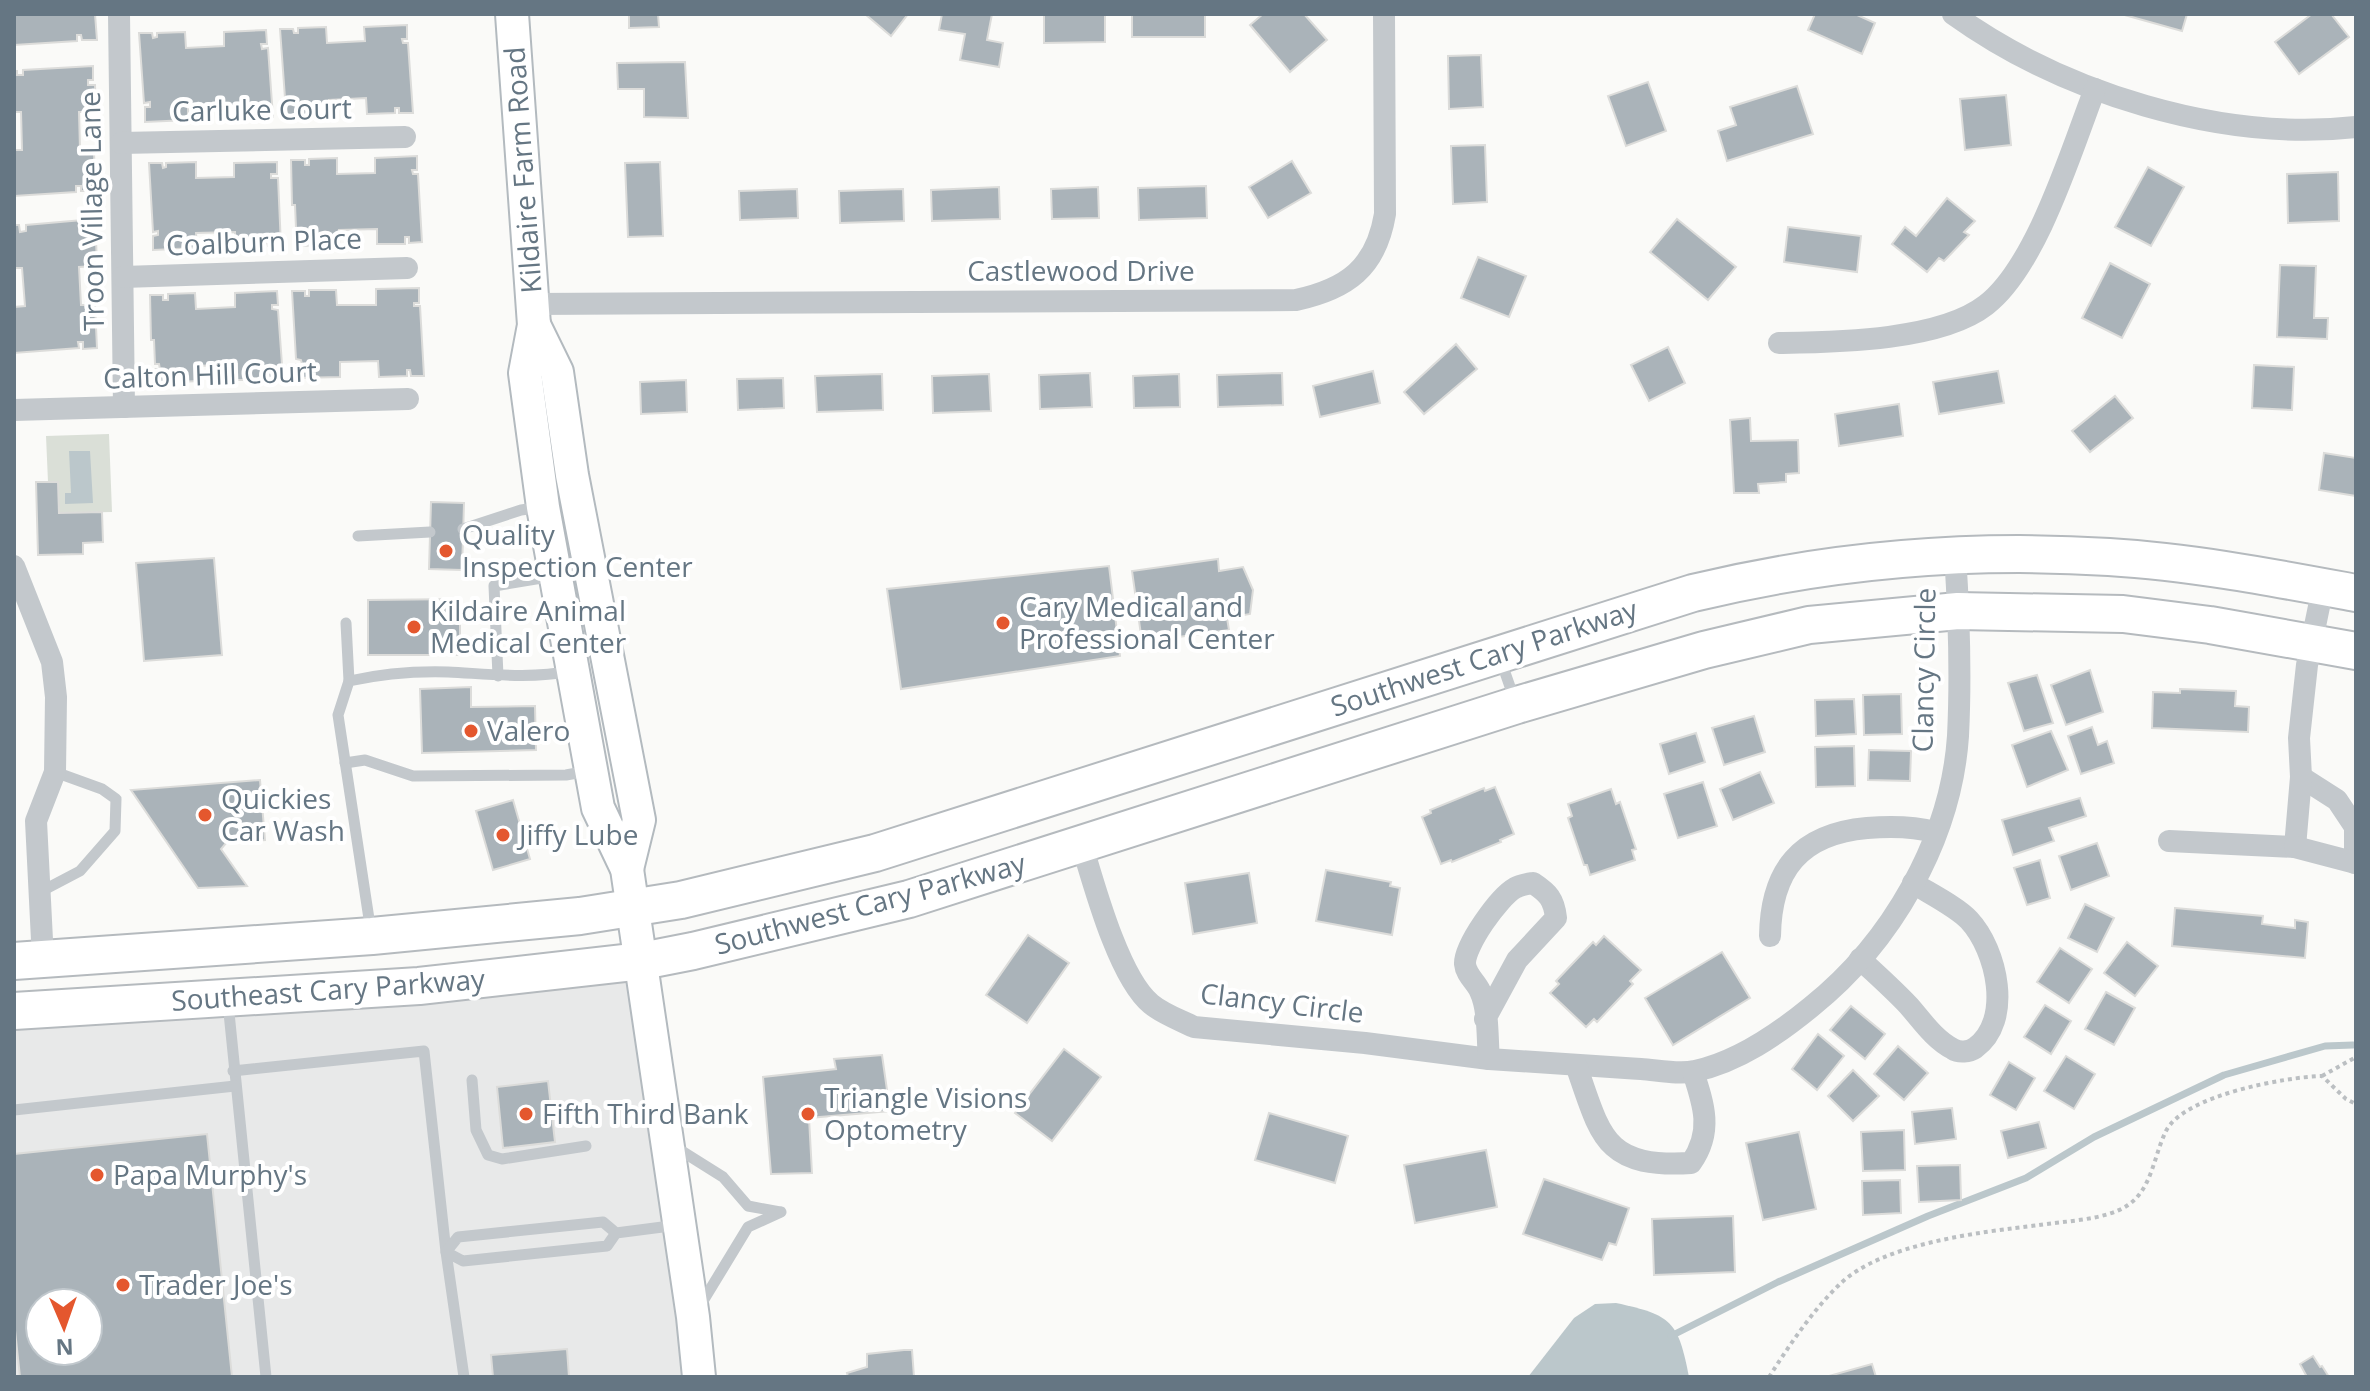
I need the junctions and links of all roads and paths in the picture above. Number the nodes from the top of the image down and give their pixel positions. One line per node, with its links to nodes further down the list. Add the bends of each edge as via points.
1 (119, 14): 8 (street, Troon Village Lane)
2 (512, 14): 11 (main road, Kildaire Farm Road)
3 (1384, 14): 11 (street, Castlewood Drive, via 1382,230 1357,273 1320,295 1296,300)
4 (1953, 14): 5 (street, via 2033,61)
5 (2095, 89): 6 (street, via 2162,110 2237,124); 12 (street, via 2045,218 2024,259 1987,305 1951,322 1900,334)
6 (2356, 127)
7 (405, 137): 8 (street, Carluke Court)
8 (121, 143): 10 (street, Troon Village Lane)
9 (407, 268): 10 (street, Coalburn Place)
10 (123, 277): 14 (street, Troon Village Lane)
11 (533, 314): 16 (main road, Kildaire Farm Road, via 525,373); 42 (main road, Kildaire Farm Road, via 557,372 639,820)
12 (1779, 343)
13 (408, 399): 14 (street, Calton Hill Court)
14 (124, 407): 15 (street, Calton Hill Court)
15 (14, 410)
16 (543, 507): 17 (lane); 22 (main road, Kildaire Farm Road)
17 (463, 529)
18 (430, 532): 19 (lane)
19 (358, 536)
20 (1955, 554): 23 (main road, Southwest Cary Parkway, via 2110,557); 24 (street, Clancy Circle); 28 (main road, Southwest Cary Parkway, via 1856,562 1741,581)
21 (14, 566): 35 (street, via 52,662)
22 (555, 576): 29 (main road, Kildaire Farm Road); 30 (lane, via 494,586)
23 (2339, 590): 26 (street)
24 (1958, 611): 26 (main road, Southwest Cary Parkway, via 2123,614); 32 (main road, Southwest Cary Parkway, via 1809,625); 37 (street, Clancy Circle, via 1958,738)
25 (346, 623): 31 (lane)
26 (2313, 642): 27 (main road, Southwest Cary Parkway); 36 (street, via 2299,738)
27 (2356, 651)
28 (1498, 654): 32 (lane); 45 (main road, Southwest Cary Parkway, via 875,853)
29 (572, 671): 30 (lane); 34 (main road, Kildaire Farm Road)
30 (498, 676): 31 (lane, via 378,674)
31 (349, 681): 33 (lane, via 338,715)
32 (1517, 705): 39 (main road, Southwest Cary Parkway)
33 (345, 763): 34 (lane, via 365,760 413,776 566,775); 46 (lane)
34 (593, 770): 42 (main road, Kildaire Farm Road, via 598,808)
35 (55, 772): 44 (street, via 36,821); 44 (lane, via 116,799 115,831 80,871)
36 (2301, 777): 40 (street); 41 (street, via 2337,800 2355,827)
37 (1935, 832): 43 (street, Clancy Circle); 47 (street, via 1891,826 1858,829 1809,844 1779,884)
38 (2169, 841): 40 (street)
39 (1082, 845): 50 (main road, Southwest Cary Parkway, via 909,899); 55 (street, Clancy Circle, via 1124,968 1139,992 1173,1017 1194,1027)
40 (2295, 847): 41 (street)
41 (2356, 863)
42 (627, 869): 45 (main road, Kildaire Farm Road)
43 (1913, 883): 48 (street, Clancy Circle, via 1885,932); 48 (street, via 1969,920 1989,953 1998,1005 1984,1041 1971,1051 1954,1051)
44 (40, 892): 49 (street)
45 (633, 909): 46 (main road, Southeast Cary Parkway); 50 (main road, Kildaire Farm Road)
46 (372, 936): 49 (main road, Southeast Cary Parkway)
47 (1770, 936)
48 (1860, 959): 58 (street, Clancy Circle, via 1781,1032)
49 (28, 960)
50 (642, 961): 51 (main road, Southeast Cary Parkway, via 419,986); 64 (main road, Kildaire Farm Road)
51 (227, 998): 52 (main road, Southeast Cary Parkway); 57 (lane)
52 (14, 1011)
53 (1485, 1019): 53 (street, via 1481,993 1465,964 1467,956 1500,901 1515,888 1533,883 1555,902 1556,918 1517,960); 55 (street)
54 (2356, 1057): 59 (path)
55 (1489, 1059): 56 (street, Clancy Circle)
56 (1576, 1065): 58 (street, Clancy Circle); 58 (street, via 1602,1135 1638,1161 1668,1164 1691,1163 1702,1148 1706,1128)
57 (233, 1071): 61 (lane); 68 (lane, via 424,1051)
58 (1693, 1072)
59 (2322, 1076): 62 (path); 73 (path, via 2296,1077 2188,1109 2167,1127 2143,1190 2127,1206 2093,1217 1952,1236 1868,1264 1839,1284)
60 (472, 1080): 65 (lane, via 476,1130 488,1155 502,1159)
61 (235, 1086): 63 (lane); 70 (lane)
62 (2356, 1104)
63 (14, 1110)
64 (667, 1141): 66 (main road, Kildaire Farm Road); 69 (lane, via 723,1177 748,1206 781,1212 748,1227)
65 (586, 1146)
66 (679, 1225): 67 (lane); 69 (main road, Kildaire Farm Road)
67 (616, 1233): 68 (lane, via 607,1246 463,1261); 68 (lane, via 603,1222 458,1237)
68 (446, 1252): 71 (lane)
69 (693, 1317): 72 (main road, Kildaire Farm Road)
70 (266, 1377)
71 (464, 1377)
72 (699, 1377)
73 (1769, 1377)

